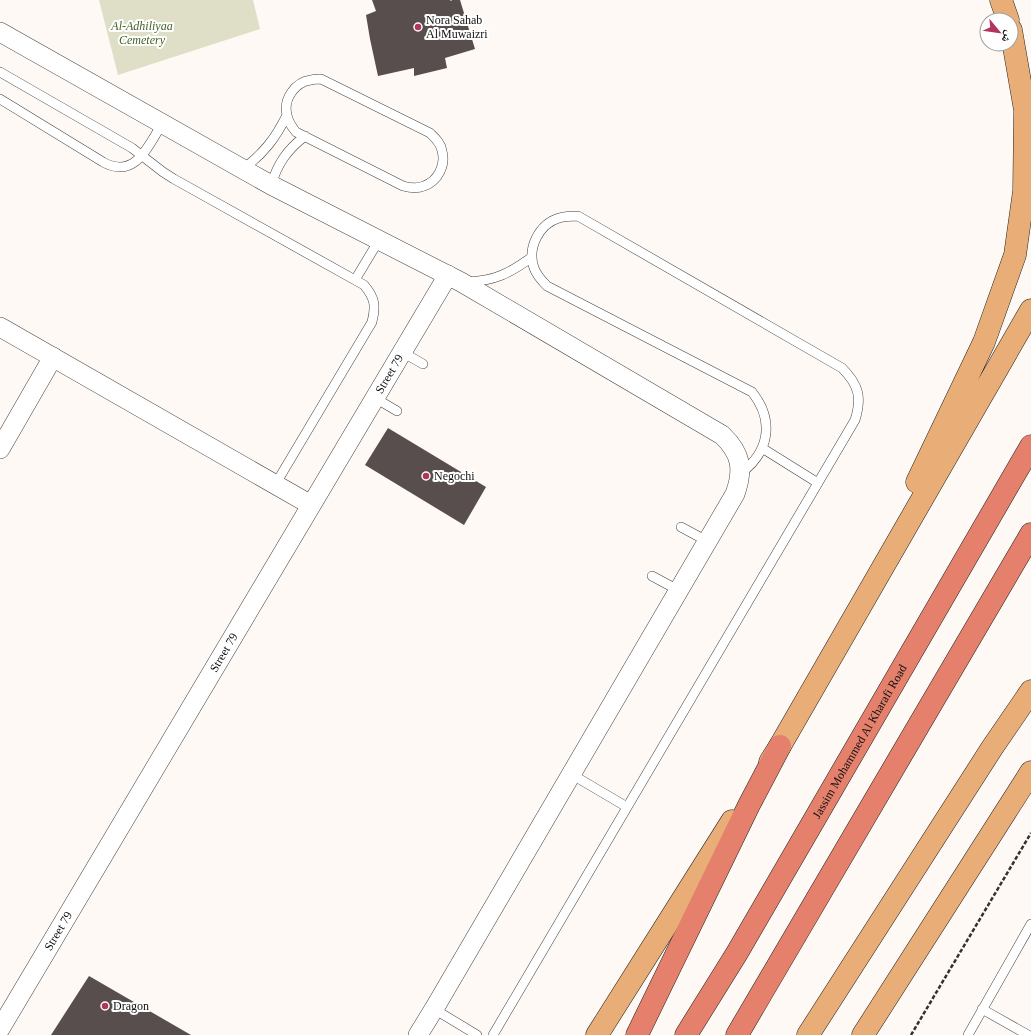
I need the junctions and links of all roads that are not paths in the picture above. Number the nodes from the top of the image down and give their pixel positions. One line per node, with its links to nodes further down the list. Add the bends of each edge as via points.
1 (1001, 0): 2 (main road)
2 (1005, 12)
3 (0, 32): 8 (street)
4 (1016, 52): 36 (main road, via 1025,110 1024,191 1015,255 984,342)
5 (0, 72): 10 (lane)
6 (0, 99): 10 (lane, via 109,166 131,165)
7 (287, 115): 9 (lane, via 296,132); 9 (lane, via 286,106 294,88 311,80 321,79 430,133 438,141 443,162 440,172 433,181 424,187 413,188 403,186); 11 (lane, via 273,140)
8 (162, 124): 10 (lane); 11 (street)
9 (305, 136): 12 (lane, via 280,163)
10 (143, 155): 16 (lane, via 174,179)
11 (243, 169): 12 (street)
12 (271, 185): 13 (street)
13 (379, 240): 15 (street); 16 (lane)
14 (532, 257): 15 (lane, via 499,276 480,281); 25 (lane, via 539,278 547,286 752,392 765,416 765,438); 28 (lane, via 536,237 542,229 558,218 578,216 842,368 856,386 858,409 855,420)
15 (455, 279): 19 (street, Street 79); 27 (street, via 722,435 736,452 740,462)
16 (355, 280): 29 (lane, via 364,285 374,302 372,322)
17 (1031, 310): 36 (main road)
18 (0, 327): 20 (street)
19 (402, 352): 21 (lane); 22 (street, Street 79)
20 (53, 357): 26 (street); 29 (street)
21 (423, 364)
22 (375, 398): 23 (lane); 30 (street, Street 79)
23 (397, 411)
24 (1031, 446): 53 (highway, Jassim Mohammed Al Kharafi Road, via 737,953)
25 (762, 448): 27 (lane, via 757,458); 28 (lane)
26 (0, 449)
27 (740, 473): 33 (street, via 735,494)
28 (818, 483): 43 (lane)
29 (275, 485): 30 (street)
30 (311, 505): 47 (street, Street 79)
31 (681, 526): 33 (lane)
32 (1031, 534): 54 (highway)
33 (707, 541): 35 (street)
34 (652, 576): 35 (lane)
35 (678, 590): 42 (street)
36 (837, 648): 39 (main road)
37 (1031, 679): 40 (main road)
38 (1031, 691): 40 (main road)
39 (780, 746): 51 (main road); 52 (highway)
40 (992, 748): 55 (main road)
41 (1031, 772): 56 (main road)
42 (571, 774): 43 (lane); 45 (street)
43 (627, 807): 50 (lane)
44 (1031, 924): 46 (lane)
45 (434, 1009): 48 (street); 49 (lane)
46 (982, 1009): 57 (lane); 58 (lane)
47 (0, 1029)
48 (418, 1035)
49 (477, 1035)
50 (493, 1035)
51 (597, 1035)
52 (637, 1035)
53 (686, 1035)
54 (737, 1035)
55 (808, 1035)
56 (863, 1035)
57 (968, 1035)
58 (1028, 1035)

